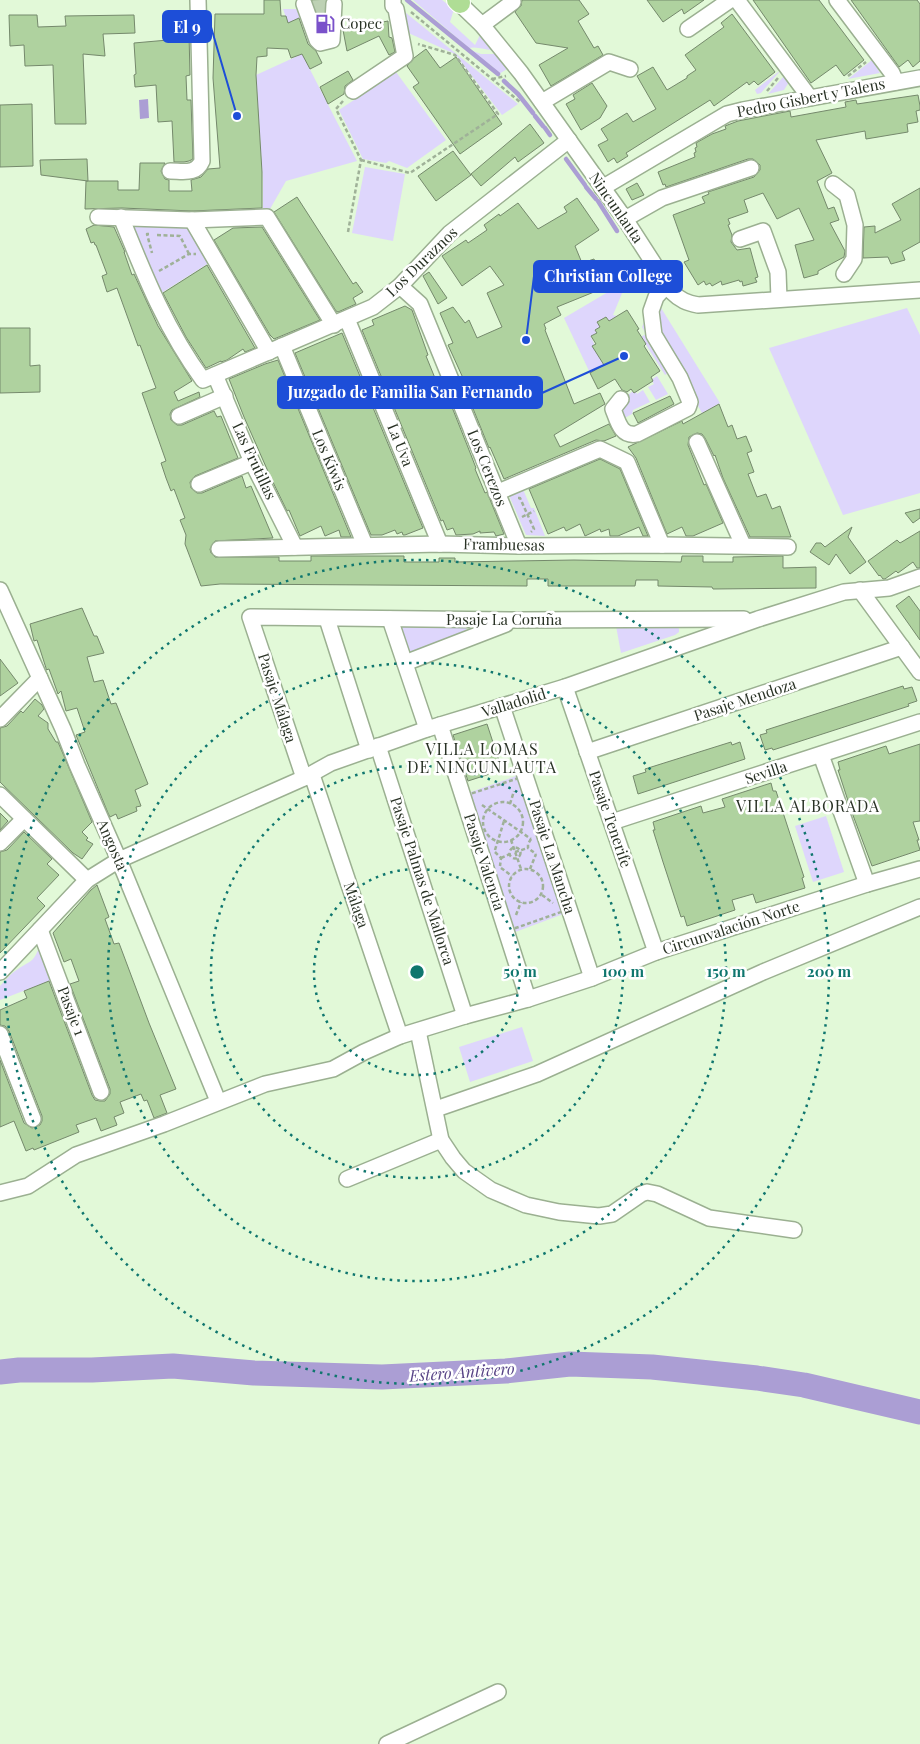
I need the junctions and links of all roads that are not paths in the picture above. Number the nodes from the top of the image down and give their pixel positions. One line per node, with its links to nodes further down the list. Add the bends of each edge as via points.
1 (198, 0): 20 (street, via 202,161 194,171)
2 (393, 0): 15 (street, via 405,56)
3 (730, 0): 11 (street)
4 (737, 0): 16 (street)
5 (837, 0): 14 (street)
6 (458, 1): 10 (street, Nincunlauta)
7 (306, 2): 9 (street, via 320,43 332,40)
8 (513, 2): 10 (street)
9 (333, 4)
10 (482, 25): 17 (street, Nincunlauta)
11 (688, 29)
12 (630, 68): 17 (street, via 609,62)
13 (920, 78): 14 (street, Pedro Gisbert y Talens)
14 (896, 82): 16 (street, Pedro Gisbert y Talens)
15 (353, 91)
16 (810, 98): 22 (street, Pedro Gisbert y Talens, via 727,114)
17 (542, 102): 18 (street, Nincunlauta)
18 (569, 140): 22 (street, Nincunlauta); 29 (street, Los Duraznos, via 450,233)
19 (751, 168): 25 (street, via 662,198)
20 (170, 171)
21 (833, 184): 31 (street, via 847,195 855,225 854,259 841,268)
22 (602, 188): 25 (street, Nincunlauta)
23 (98, 217): 24 (street)
24 (120, 217): 26 (street); 35 (street, Las Frutillas, via 154,298 190,363)
25 (625, 219): 28 (street, Nincunlauta)
26 (192, 220): 33 (street, La Uva, via 267,216); 34 (street, Los Kiwis)
27 (740, 239): 32 (street, via 763,231 778,272)
28 (667, 285): 32 (street, Nincunlauta, via 678,298 698,305); 37 (street, via 656,298 651,312 654,335 680,378 690,402 688,408 630,435 621,428 613,409)
29 (400, 286): 33 (street, Los Duraznos, via 374,307); 42 (street, Los Cerezos, via 420,304)
30 (920, 290): 31 (street, Nincunlauta)
31 (844, 295): 32 (street, Nincunlauta)
32 (779, 299)
33 (341, 322): 34 (street, Los Duraznos); 43 (street, La Uva)
34 (275, 349): 35 (street, Los Duraznos); 44 (street, Los Kiwis)
35 (209, 377): 36 (street, Las Frutillas)
36 (225, 396): 38 (street); 40 (street, Las Frutillas)
37 (621, 399)
38 (179, 416)
39 (697, 442): 46 (street)
40 (252, 462): 41 (street); 49 (street, Las Frutillas)
41 (199, 484)
42 (496, 493): 45 (street, via 600,449 626,462); 47 (street, Los Cerezos)
43 (440, 544): 44 (street, Frambuesas); 47 (street, Frambuesas)
44 (365, 545): 49 (street, Frambuesas)
45 (662, 545): 46 (street, Frambuesas); 47 (street, Frambuesas)
46 (743, 545): 48 (street, Frambuesas)
47 (519, 546)
48 (788, 546)
49 (295, 547): 50 (street, Frambuesas)
50 (219, 549)
51 (920, 577): 53 (street, Valladolid, via 889,588)
52 (0, 590): 62 (street, Angosta)
53 (860, 590): 57 (street, Valladolid); 59 (street)
54 (250, 618): 56 (street, Pasaje La Coruña); 71 (street, Pasaje Málaga)
55 (390, 618): 56 (street, Pasaje La Coruña); 58 (street, Pasaje La Coruña); 60 (street, Pasaje Valencia)
56 (327, 619): 68 (street, Pasaje Palmas de Mallorca)
57 (758, 619): 58 (street, Pasaje La Coruña); 63 (street, Valladolid)
58 (515, 620): 60 (street)
59 (902, 647): 61 (street); 69 (street, Pasaje Mendoza)
60 (405, 663): 67 (street, Pasaje Valencia)
61 (920, 672)
62 (40, 678): 65 (street); 76 (street, Angosta)
63 (565, 687): 64 (street, Valladolid); 69 (street, Pasaje Tenerife)
64 (502, 706): 67 (street, Valladolid); 84 (street, Pasaje La Mancha)
65 (0, 719)
66 (920, 722): 70 (street, Sevilla)
67 (434, 727): 68 (street, Valladolid); 85 (street, Pasaje Valencia)
68 (374, 748): 71 (street, Valladolid, via 331,763); 86 (street, Pasaje Palmas de Mallorca)
69 (587, 752): 74 (street, Pasaje Tenerife)
70 (821, 755): 74 (street, Sevilla); 79 (street)
71 (308, 776): 76 (street, Valladolid); 89 (street, Málaga)
72 (0, 795): 73 (street)
73 (24, 818): 75 (street); 78 (street)
74 (612, 822): 82 (street, Pasaje Tenerife)
75 (0, 843)
76 (119, 860): 78 (street, Valladolid); 91 (street, Angosta)
77 (920, 869): 79 (street, Circunvalación Norte)
78 (87, 880): 81 (street, Valladolid)
79 (867, 884): 82 (street, Circunvalación Norte)
80 (920, 907): 92 (street, via 763,972 538,1074)
81 (40, 930): 83 (street, Valladolid); 90 (street, Pasaje 1)
82 (656, 952): 84 (street, Circunvalación Norte)
83 (0, 972)
84 (592, 978): 85 (street, Circunvalación Norte)
85 (528, 999): 86 (street, Circunvalación Norte)
86 (465, 1016): 87 (street, Circunvalación Norte)
87 (418, 1031): 89 (street, Circunvalación Norte); 92 (street)
88 (0, 1034): 93 (street)
89 (400, 1036): 91 (street, Circunvalación Norte, via 333,1069 265,1084)
90 (101, 1092)
91 (218, 1101): 96 (street, Circunvalación Norte, via 76,1155 28,1186)
92 (436, 1109): 94 (street)
93 (33, 1119)
94 (441, 1140): 95 (street); 97 (street, via 453,1158 477,1181 526,1205 599,1216 612,1214 647,1192 709,1218)
95 (347, 1179)
96 (0, 1193)
97 (794, 1230)
98 (498, 1692): 99 (street)
99 (392, 1743)

